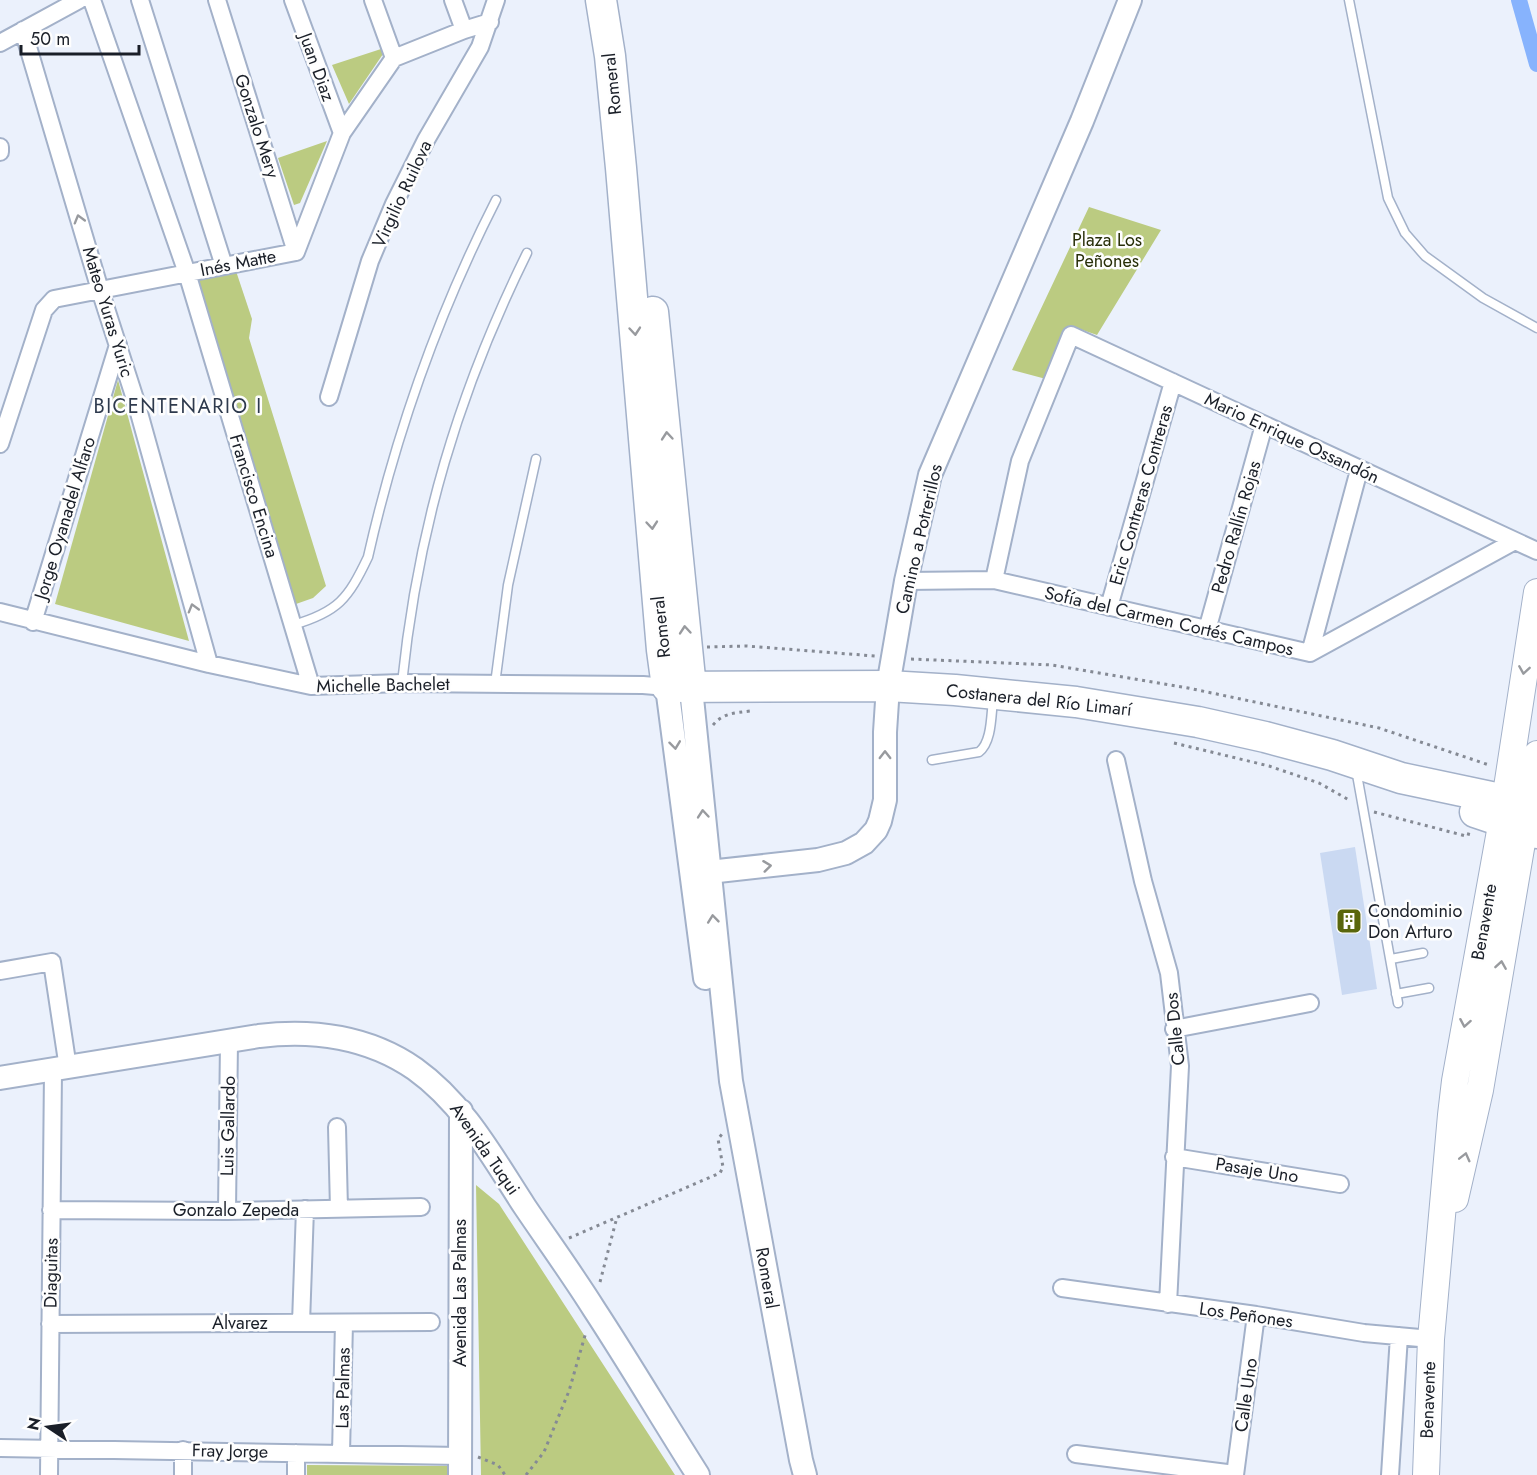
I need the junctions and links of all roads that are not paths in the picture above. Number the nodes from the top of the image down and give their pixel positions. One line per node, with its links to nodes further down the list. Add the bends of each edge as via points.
1 (79, 0): 13 (street)
2 (92, 0): 25 (street, Francisco Encina)
3 (140, 0): 24 (street)
4 (217, 0): 22 (street, Gonzalo Mery)
5 (293, 0): 17 (street, Juan Diaz)
6 (373, 0): 16 (street)
7 (453, 0): 14 (street)
8 (496, 0): 12 (street, Virgilio Ruilova)
9 (601, 0): 20 (highway, Romeral)
10 (1130, 0): 38 (street, Camino a Potrerillos, via 930,475)
11 (1349, 0): 27 (lane, via 1388,198 1405,233 1425,256 1483,297)
12 (490, 22): 14 (street); 30 (street, Virgilio Ruilova, via 394,204 370,261)
13 (23, 30): 15 (street); 26 (street, Mateo Yuras Yuric, one-way to 13)
14 (464, 30): 16 (street)
15 (0, 43)
16 (394, 58): 17 (street, Inés Matte)
17 (342, 133): 22 (street, Inés Matte)
18 (0, 147): 19 (street)
19 (0, 152)
20 (621, 168): 51 (highway, Romeral, one-way to 51, via 662,650); 51 (highway, Romeral, one-way to 20, via 687,648 662,389 643,252)
21 (496, 200): 43 (lane, via 458,278 419,377 360,575 347,596 331,610)
22 (296, 252): 24 (street, Inés Matte)
23 (527, 253): 48 (lane, via 483,347 448,444 422,545)
24 (224, 266): 25 (street, Inés Matte)
25 (187, 273): 26 (street, Inés Matte); 43 (street, Francisco Encina)
26 (100, 290): 28 (street, Mateo Yuras Yuric); 32 (street, Inés Matte, via 54,299 44,310)
27 (1537, 328)
28 (118, 345): 42 (street, Jorge Oyanadel Alfaro); 46 (street, Mateo Yuras Yuric, one-way to 28)
29 (1173, 382): 31 (street, Mario Enrique Ossandón); 37 (street, Mario Enrique Ossandón, via 1071,334 1020,461); 40 (street, Eric Contreras Contreras)
30 (329, 397)
31 (1264, 425): 34 (street, Mario Enrique Ossandón); 44 (street, Pedro Rallín Rojas)
32 (0, 444)
33 (536, 459): 49 (lane, via 508,585)
34 (1359, 470): 35 (street, Mario Enrique Ossandón); 45 (street)
35 (1513, 542): 36 (street, Mario Enrique Ossandón); 45 (street, Sofía del Carmen Cortés Campos)
36 (1537, 551)
37 (994, 580): 38 (street, Sofía del Carmen Cortés Campos); 40 (street, Sofía del Carmen Cortés Campos)
38 (906, 581): 47 (street, Camino a Potrerillos)
39 (1537, 592): 58 (main road, Benavente, one-way to 58)
40 (1109, 607): 44 (street, Sofía del Carmen Cortés Campos)
41 (0, 612): 42 (street, Michelle Bachelet)
42 (33, 622): 46 (street, Michelle Bachelet)
43 (293, 625): 50 (street, Francisco Encina)
44 (1207, 630): 45 (street, Sofía del Carmen Cortés Campos)
45 (1310, 653)
46 (209, 664): 50 (street, Michelle Bachelet)
47 (891, 672): 51 (highway, Costanera del Río Limarí); 52 (highway, Costanera del Río Limarí); 59 (street, Camino a Potrerillos, one-way to 47, via 818,860 855,848 871,836 885,800 885,732)
48 (402, 683): 49 (street, Michelle Bachelet); 50 (street, Michelle Bachelet)
49 (495, 684): 51 (street, Michelle Bachelet)
50 (311, 686)
51 (679, 688): 59 (street, Romeral, one-way to 51); 71 (street, Romeral, one-way to 71, via 708,998)
52 (993, 693): 54 (lane, via 984,748); 56 (highway, Costanera del Río Limarí, via 1198,722)
53 (1537, 754): 58 (main road, Benavente)
54 (932, 760)
55 (1116, 760): 67 (street, Calle Dos, via 1143,881 1169,973)
56 (1355, 763): 57 (highway, Costanera del Río Limarí); 61 (lane)
57 (1401, 778): 58 (highway, Costanera del Río Limarí); 58 (highway, Costanera del Río Limarí, via 1474,811)
58 (1520, 810): 89 (main road, Benavente, via 1475,1116 1439,1254)
59 (709, 872): 71 (street, Romeral, one-way to 59)
60 (1423, 953): 61 (lane)
61 (1391, 958): 64 (lane)
62 (0, 971): 69 (street, Diaguitas, via 52,962)
63 (1429, 988): 64 (lane)
64 (1396, 993): 66 (lane)
65 (1310, 1003): 67 (street)
66 (1398, 1003)
67 (1174, 1029): 74 (street, Calle Dos, via 1180,1066)
68 (229, 1041): 69 (street, Avenida Tuqui); 72 (street, Avenida Tuqui, via 294,1033 354,1041 413,1068); 80 (street, Luis Gallardo)
69 (60, 1069): 70 (street, Avenida Tuqui); 79 (street, Diaguitas)
70 (0, 1078)
71 (731, 1081): 101 (street, Romeral)
72 (461, 1111): 96 (street, Avenida Las Palmas); 100 (street, Avenida Tuqui, via 594,1307)
73 (337, 1127): 78 (street)
74 (1174, 1157): 75 (street, Pasaje Uno); 82 (street, Calle Dos)
75 (1340, 1184)
76 (421, 1207): 78 (street, Gonzalo Zepeda)
77 (305, 1209): 78 (street, Gonzalo Zepeda); 80 (street, Gonzalo Zepeda); 85 (street)
78 (339, 1209)
79 (51, 1210): 80 (street, Gonzalo Zepeda); 87 (street, Diaguitas)
80 (226, 1211)
81 (1062, 1288): 82 (street, Los Peñones)
82 (1168, 1304): 83 (street, Los Peñones)
83 (1256, 1316): 88 (street, Los Peñones); 102 (street, Calle Uno)
84 (431, 1322): 86 (street, Alvarez)
85 (301, 1323): 86 (street, Alvarez); 87 (street, Alvarez)
86 (345, 1323): 94 (street, Las Palmas)
87 (50, 1324): 91 (street, Diaguitas)
88 (1399, 1336): 89 (street, Los Peñones); 103 (street, Benavente)
89 (1431, 1339): 104 (main road, Benavente)
90 (0, 1448): 91 (street, Fray Jorge)
91 (49, 1448): 92 (street, Fray Jorge); 97 (street, Diaguitas)
92 (183, 1450): 93 (street, Fray Jorge); 98 (street)
93 (296, 1453): 94 (street, Fray Jorge); 99 (street)
94 (341, 1454): 96 (street, Fray Jorge)
95 (1076, 1454): 102 (street, Calle Uno)
96 (460, 1465)
97 (49, 1475)
98 (183, 1475)
99 (296, 1475)
100 (698, 1475)
101 (806, 1475)
102 (1235, 1475)
103 (1390, 1475)
104 (1426, 1475)

